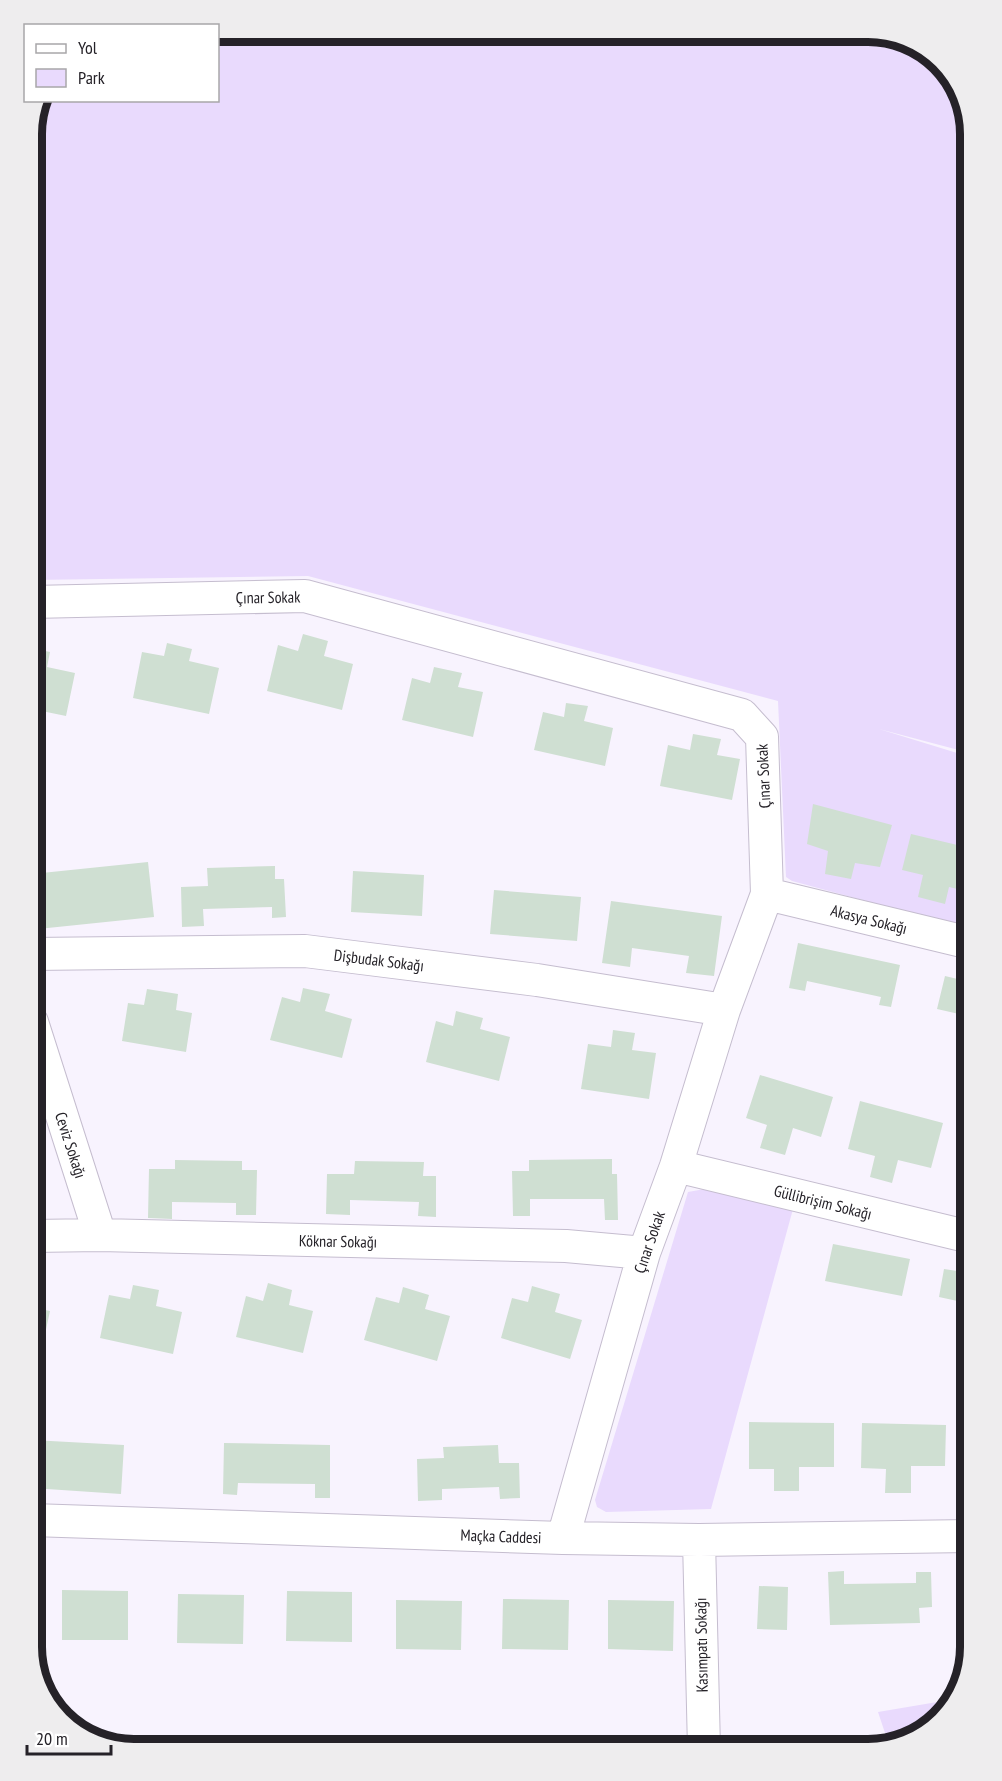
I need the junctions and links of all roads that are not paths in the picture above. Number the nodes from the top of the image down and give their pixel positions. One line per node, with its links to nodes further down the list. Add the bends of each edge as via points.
1 (42, 602): 2 (street, Çınar Sokak, via 305,596 742,715 762,737)
2 (767, 894): 3 (street, Akasya Sokağı); 5 (street, Çınar Sokak)
3 (960, 942)
4 (42, 954): 5 (street, Dişbudak Sokağı, via 305,951 537,980)
5 (724, 1010): 7 (street, Çınar Sokak)
6 (42, 1053): 8 (street, Ceviz Sokağı)
7 (676, 1166): 9 (street, Güllibrişim Sokağı); 11 (street, Çınar Sokak)
8 (100, 1235): 10 (street, Köknar Sokağı); 11 (street, Köknar Sokağı, via 566,1246)
9 (960, 1235)
10 (42, 1236)
11 (644, 1252): 14 (street, Çınar Sokak)
12 (42, 1520): 14 (street, Maçka Caddesi)
13 (960, 1536): 15 (street, Maçka Caddesi)
14 (563, 1538): 15 (street, Maçka Caddesi)
15 (699, 1540): 16 (street, Kasımpatı Sokağı)
16 (704, 1739)

